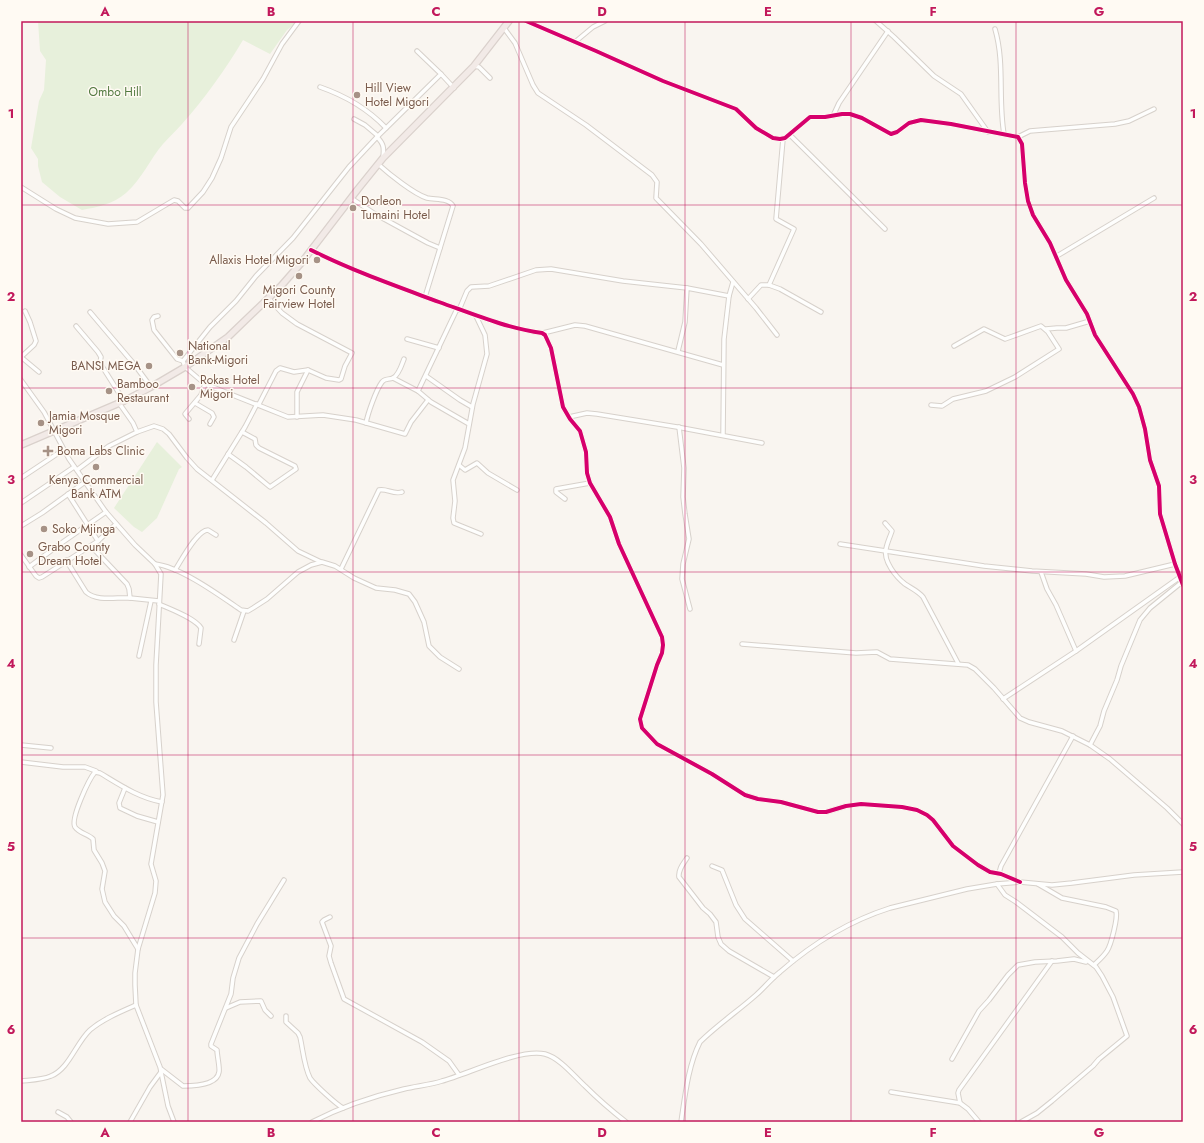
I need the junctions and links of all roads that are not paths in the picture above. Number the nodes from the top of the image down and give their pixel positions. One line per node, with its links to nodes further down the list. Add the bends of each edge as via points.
1 (299, 21): 28 (street, via 231,127 212,178 188,208 174,200 137,222 108,224 75,218)
2 (509, 21): 6 (highway)
3 (526, 21): 9 (street)
4 (605, 21): 9 (street)
5 (876, 21): 8 (street)
6 (504, 28): 11 (highway); 35 (street, via 515,43 538,92 605,138 652,175 657,182 656,198)
7 (995, 29): 21 (street, via 1001,59)
8 (888, 31): 17 (street, via 839,103); 20 (street, via 929,72 964,98)
9 (575, 42): 25 (street, via 663,81 736,109 762,132 773,138)
10 (417, 51): 12 (street)
11 (474, 66): 13 (street, via 479,67); 15 (highway)
12 (441, 74): 15 (street); 19 (street)
13 (490, 78)
14 (320, 87): 19 (street, via 357,104)
15 (454, 88): 26 (highway)
16 (1154, 109): 24 (street, via 1122,123 1030,131)
17 (833, 116): 20 (street, via 856,116 891,134 921,120); 22 (street, via 810,117)
18 (354, 119): 23 (street)
19 (386, 128): 23 (street)
20 (988, 132): 21 (street)
21 (1004, 134): 24 (street)
22 (790, 135): 25 (street); 31 (street)
23 (377, 136): 26 (street, via 384,146); 59 (street, via 293,238 210,327)
24 (1018, 138): 34 (street, via 1022,144 1029,206)
25 (783, 139): 36 (street, via 776,219 794,229)
26 (383, 158): 27 (highway)
27 (378, 164): 29 (highway); 32 (street, via 424,197 452,203 453,208)
28 (21, 187)
29 (352, 198): 32 (street, via 375,214); 33 (highway)
30 (1154, 198): 34 (street)
31 (884, 229)
32 (440, 248): 39 (street)
33 (311, 250): 39 (street, via 382,282); 40 (highway)
34 (1057, 256): 48 (street, via 1066,280)
35 (733, 282): 38 (street); 41 (street)
36 (770, 285): 41 (street, via 761,285); 45 (street)
37 (687, 288): 38 (street); 42 (street, via 623,282 556,269 540,269 489,286 471,287); 56 (street, via 685,322)
38 (729, 296): 60 (street)
39 (425, 297): 42 (street)
40 (269, 299): 59 (highway, via 228,337); 61 (street, via 297,324 352,353 339,380 326,378)
41 (748, 299): 52 (street)
42 (458, 309): 47 (street); 55 (street)
43 (25, 311): 57 (street, via 36,341)
44 (90, 312): 67 (street)
45 (821, 312)
46 (158, 316): 59 (street, via 152,320 154,330 176,359)
47 (476, 316): 51 (street, via 516,329); 74 (street, via 485,335 488,351)
48 (1090, 322): 50 (street, via 1066,328); 117 (street, via 1095,335 1139,407 1146,429 1150,460 1159,486 1160,514)
49 (76, 326): 70 (street, via 101,357 100,363)
50 (1046, 329): 54 (street, via 1041,326 1005,339 984,329); 73 (street, via 1058,347 1057,351 1015,378 986,391 954,399 942,406)
51 (543, 333): 56 (street, via 581,325); 76 (street, via 551,348 562,403)
52 (777, 335)
53 (406, 339): 55 (street)
54 (954, 346)
55 (438, 348): 63 (street)
56 (678, 351): 60 (street)
57 (21, 357): 62 (street)
58 (404, 359): 64 (street)
59 (184, 364): 66 (street); 67 (highway)
60 (723, 365): 85 (street)
61 (308, 370): 72 (street, via 294,372 278,369); 75 (street, via 297,392)
62 (39, 372)
63 (426, 376): 68 (street); 74 (street)
64 (393, 378): 68 (street); 78 (street, via 381,383)
65 (21, 380): 82 (street)
66 (205, 384): 71 (street, via 204,390); 72 (street)
67 (151, 387): 70 (highway)
68 (418, 390): 69 (street)
69 (428, 400): 78 (street, via 412,420 406,433); 80 (street)
70 (121, 402): 82 (highway); 83 (street)
71 (195, 402): 77 (street, via 185,414); 79 (street, via 212,413 214,417)
72 (258, 404): 75 (street, via 288,417); 84 (street)
73 (931, 405)
74 (472, 407): 80 (street)
75 (297, 417): 78 (street, via 322,415)
76 (569, 417): 81 (street, via 591,413); 95 (street, via 580,431)
77 (189, 419)
78 (366, 423)
79 (210, 424)
80 (469, 424): 90 (street)
81 (679, 427): 85 (street); 127 (street, via 684,468 683,497 689,540 682,579)
82 (54, 431): 87 (highway); 88 (street)
83 (137, 432): 91 (street, via 109,446); 93 (street, via 154,426 163,429 193,465)
84 (242, 432): 89 (street); 89 (street, via 255,439 259,448 293,464 296,469 270,487)
85 (724, 435): 86 (street)
86 (762, 443)
87 (21, 445)
88 (63, 450): 91 (street); 92 (street)
89 (228, 454): 93 (street)
90 (459, 465): 96 (street, via 465,470 477,463 488,473); 107 (street, via 453,480 454,521 455,524)
91 (76, 469): 94 (street); 100 (street)
92 (21, 478)
93 (212, 480): 115 (street, via 298,551)
94 (85, 482): 98 (street); 101 (street)
95 (590, 483): 99 (street, via 556,489 556,492); 150 (street, via 613,525 619,544 663,640 662,653 640,716 641,726 657,744 745,795 758,799 818,812 861,804 917,810 933,820 959,850 986,870)
96 (517, 490)
97 (402, 492): 120 (street, via 380,489 378,491)
98 (68, 494): 105 (street); 106 (street)
99 (565, 499)
100 (21, 503)
101 (106, 512): 104 (street); 106 (street)
102 (21, 520): 105 (street)
103 (885, 523): 112 (street, via 892,532)
104 (116, 524): 109 (street); 116 (street)
105 (23, 525)
106 (87, 525): 109 (street); 118 (street)
107 (480, 534)
108 (216, 535): 119 (street, via 208,530 202,531)
109 (98, 541): 111 (street)
110 (840, 544): 112 (street)
111 (91, 546): 114 (street); 124 (street, via 127,584)
112 (885, 551): 121 (street); 134 (street, via 888,562 898,578 925,600)
113 (21, 556): 118 (street)
114 (66, 560): 118 (street, via 40,578); 124 (street, via 88,594 96,597)
115 (322, 562): 120 (street); 128 (street, via 298,572 257,606)
116 (156, 564): 119 (street); 126 (street, via 162,578)
117 (1175, 564): 121 (street, via 1119,577); 122 (street)
118 (29, 567)
119 (175, 570): 128 (street)
120 (340, 570): 135 (street, via 376,588 409,594 424,622 429,646 440,657)
121 (1041, 572): 132 (street)
122 (1180, 577): 123 (street); 132 (street)
123 (1182, 584): 138 (street, via 1150,608 1140,620 1100,726)
124 (130, 598): 125 (street)
125 (151, 601): 126 (street); 133 (street)
126 (159, 602): 130 (street, via 200,626); 144 (street, via 156,690)
127 (690, 609)
128 (244, 611): 129 (street)
129 (234, 640)
130 (199, 644)
131 (742, 644): 134 (street, via 856,653 877,652 890,659)
132 (1076, 652): 136 (street)
133 (139, 656)
134 (958, 663): 136 (street, via 975,669)
135 (459, 669)
136 (1003, 699): 137 (street, via 1024,721)
137 (1073, 736): 138 (street); 150 (street)
138 (1090, 744): 146 (street)
139 (21, 745): 140 (street)
140 (51, 748)
141 (21, 762): 142 (street, via 85,768)
142 (97, 772): 143 (street); 156 (street, via 93,774 80,801 74,825 94,842 94,850 104,871 102,889 105,902)
143 (125, 788): 144 (street, via 145,798); 145 (street, via 119,803 120,808)
144 (162, 802): 145 (street)
145 (158, 822): 156 (street, via 151,864 156,881 156,893)
146 (1183, 824)
147 (687, 858): 160 (street, via 680,869 679,877 716,922 721,944)
148 (712, 866): 157 (street, via 722,870 736,905 745,919)
149 (1183, 872): 154 (street, via 1134,874 1072,883)
150 (999, 873): 152 (street)
151 (284, 880): 162 (street, via 240,957 232,978 231,994)
152 (1020, 882): 153 (street); 154 (street)
153 (997, 884): 157 (street, via 878,912 832,935); 159 (street, via 1005,895 1062,937)
154 (1038, 884): 159 (street, via 1062,898 1116,911 1109,947)
155 (330, 917): 167 (street, via 322,922 331,946 331,963 344,999 422,1042 449,1061)
156 (138, 949): 161 (street, via 135,973)
157 (793, 960): 160 (street)
158 (1052, 961): 159 (street, via 1078,959); 165 (street, via 1018,965 979,1011); 170 (street, via 959,1090)
159 (1092, 964): 180 (street, via 1113,997 1127,1036 1052,1101)
160 (774, 977): 178 (street, via 756,996 700,1042)
161 (136, 1005): 166 (street); 168 (street, via 91,1029 60,1071 47,1077)
162 (226, 1008): 163 (street, via 240,1002 260,1001); 166 (street, via 210,1044 217,1050 217,1078 200,1085 182,1086)
163 (271, 1016)
164 (286, 1016): 171 (street, via 286,1022 299,1035 311,1079 333,1102)
165 (952, 1059)
166 (161, 1071): 174 (street); 175 (street)
167 (460, 1075): 171 (street); 177 (street, via 517,1057 544,1054 562,1065)
168 (21, 1081)
169 (891, 1092): 170 (street)
170 (960, 1103): 179 (street)
171 (343, 1108): 176 (street)
172 (58, 1112): 173 (street, via 67,1116)
173 (71, 1122)
174 (130, 1122)
175 (174, 1122)
176 (312, 1122)
177 (626, 1122)
178 (680, 1122)
179 (979, 1122)
180 (1021, 1122)

